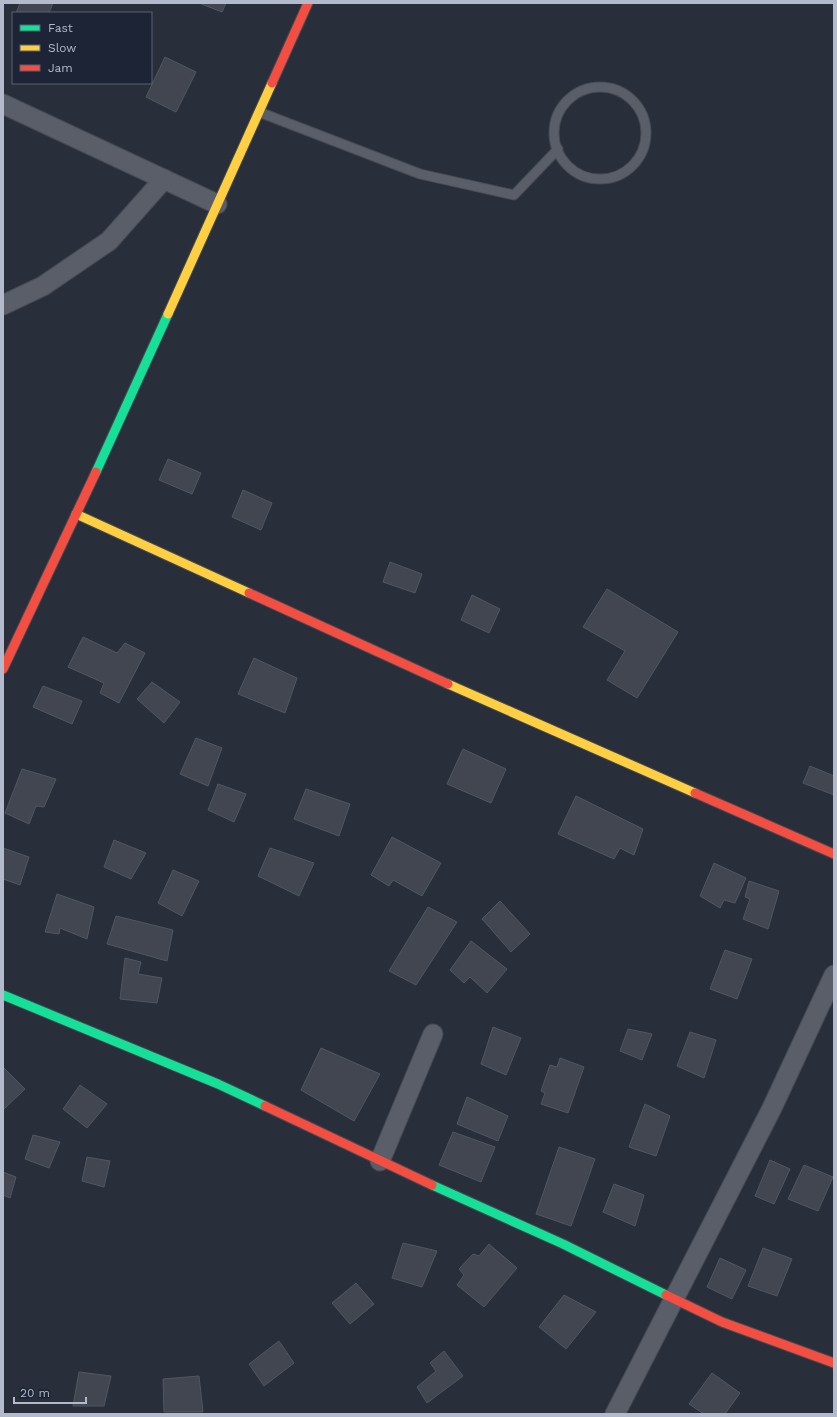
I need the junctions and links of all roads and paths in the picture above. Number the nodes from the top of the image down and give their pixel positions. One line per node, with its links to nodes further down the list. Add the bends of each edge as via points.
1 (308, 3): 3 (street)
2 (3, 104): 5 (street)
3 (259, 112): 4 (lane, via 420,174 514,194); 6 (street)
4 (558, 149): 4 (lane, via 554,137 555,123 560,111 572,96 590,88 603,87 627,96 643,117 646,130 641,155 623,173 598,179 586,176 564,161)
5 (164, 179): 6 (street); 7 (street, via 109,241 43,286)
6 (217, 204): 8 (street)
7 (3, 306)
8 (76, 514): 9 (street); 10 (street, via 412,668)
9 (3, 669)
10 (834, 854)
11 (834, 975): 15 (street, via 772,1108)
12 (3, 995): 14 (street, via 218,1084)
13 (433, 1034): 14 (street)
14 (380, 1161): 15 (street)
15 (673, 1297): 16 (street, via 722,1322); 17 (street)
16 (834, 1363)
17 (614, 1414)

